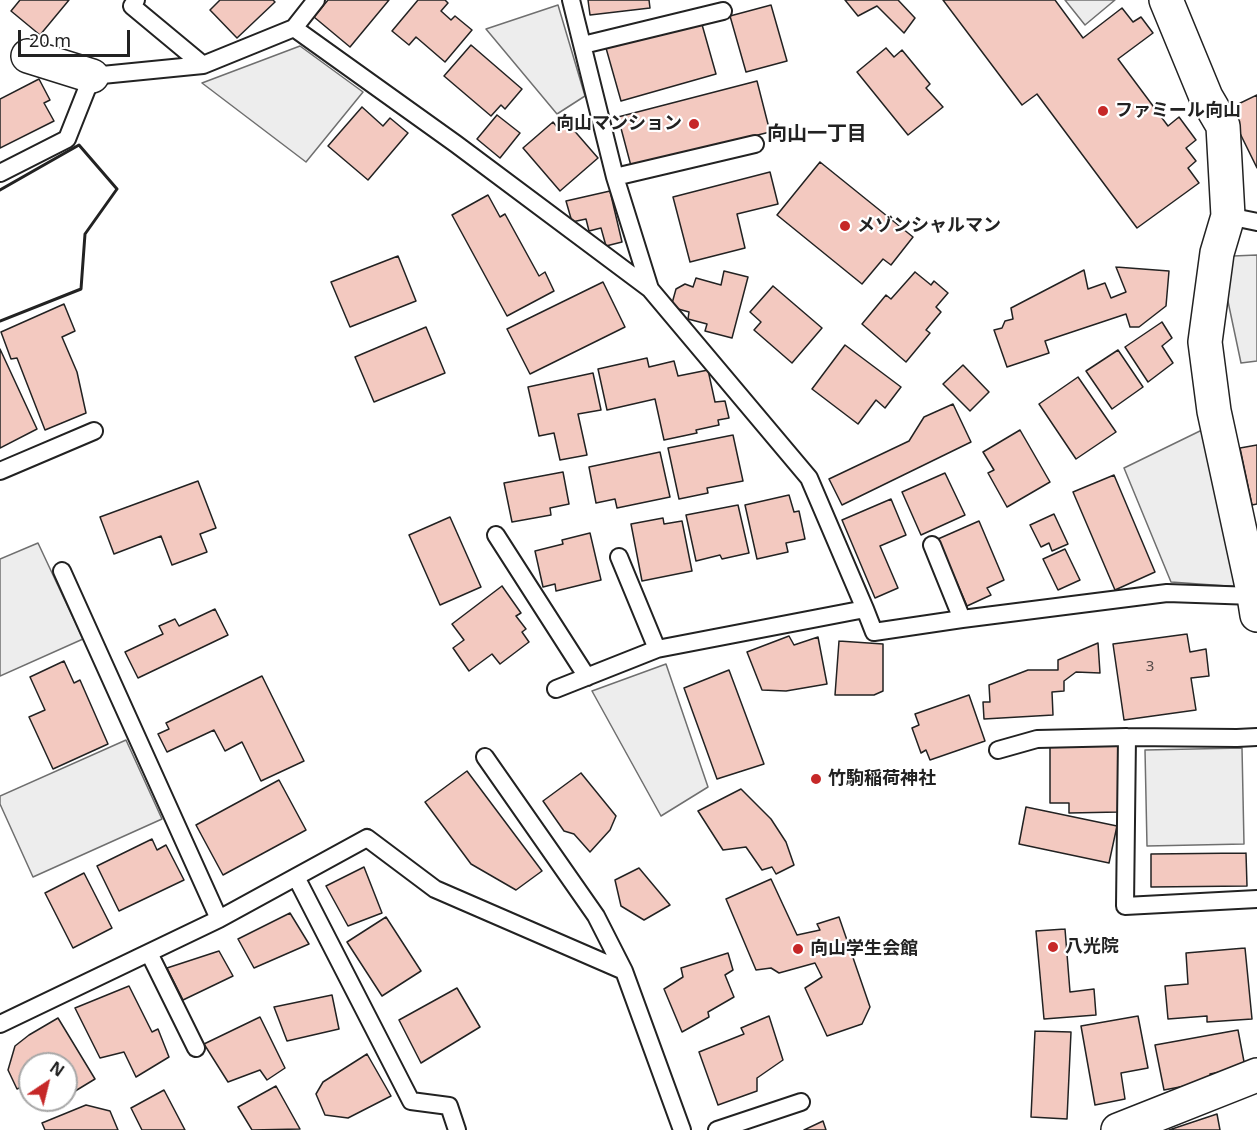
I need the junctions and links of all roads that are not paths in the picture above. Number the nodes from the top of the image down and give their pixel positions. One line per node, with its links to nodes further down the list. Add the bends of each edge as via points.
1 (136, 0): 9 (lane, via 132,6)
2 (316, 0): 6 (lane)
3 (571, 0): 7 (lane)
4 (1166, 0): 14 (street, via 1206,97 1223,126)
5 (723, 11): 7 (lane)
6 (294, 28): 9 (lane); 15 (lane)
7 (583, 45): 13 (lane)
8 (28, 56): 10 (street)
9 (203, 65): 10 (lane)
10 (92, 76): 12 (lane, via 67,139)
11 (755, 144): 13 (lane)
12 (0, 173)
13 (615, 177): 15 (lane)
14 (1242, 219): 22 (street, via 1217,253 1205,342 1214,411)
15 (650, 289): 23 (lane, via 809,478)
16 (94, 431): 17 (lane)
17 (0, 471)
18 (496, 535): 26 (lane)
19 (932, 545): 24 (lane)
20 (619, 557): 25 (lane)
21 (62, 571): 34 (lane)
22 (1256, 605): 24 (lane, via 1167,593)
23 (866, 609): 24 (lane, via 874,632); 25 (lane)
24 (962, 619)
25 (657, 649): 26 (lane)
26 (587, 677): 27 (lane)
27 (556, 689)
28 (1127, 737): 29 (lane); 30 (lane, via 1037,739); 33 (lane, via 1125,906)
29 (1257, 737)
30 (998, 750)
31 (485, 757): 36 (lane, via 596,916)
32 (296, 877): 34 (lane); 36 (lane, via 367,838 435,889); 41 (lane, via 411,1101 449,1106)
33 (1257, 898)
34 (219, 920): 35 (lane)
35 (149, 953): 37 (lane); 38 (lane)
36 (624, 971): 42 (lane)
37 (0, 1024)
38 (196, 1048)
39 (1257, 1075): 44 (street)
40 (801, 1102): 43 (lane)
41 (457, 1130)
42 (682, 1130)
43 (717, 1130)
44 (1118, 1130)

